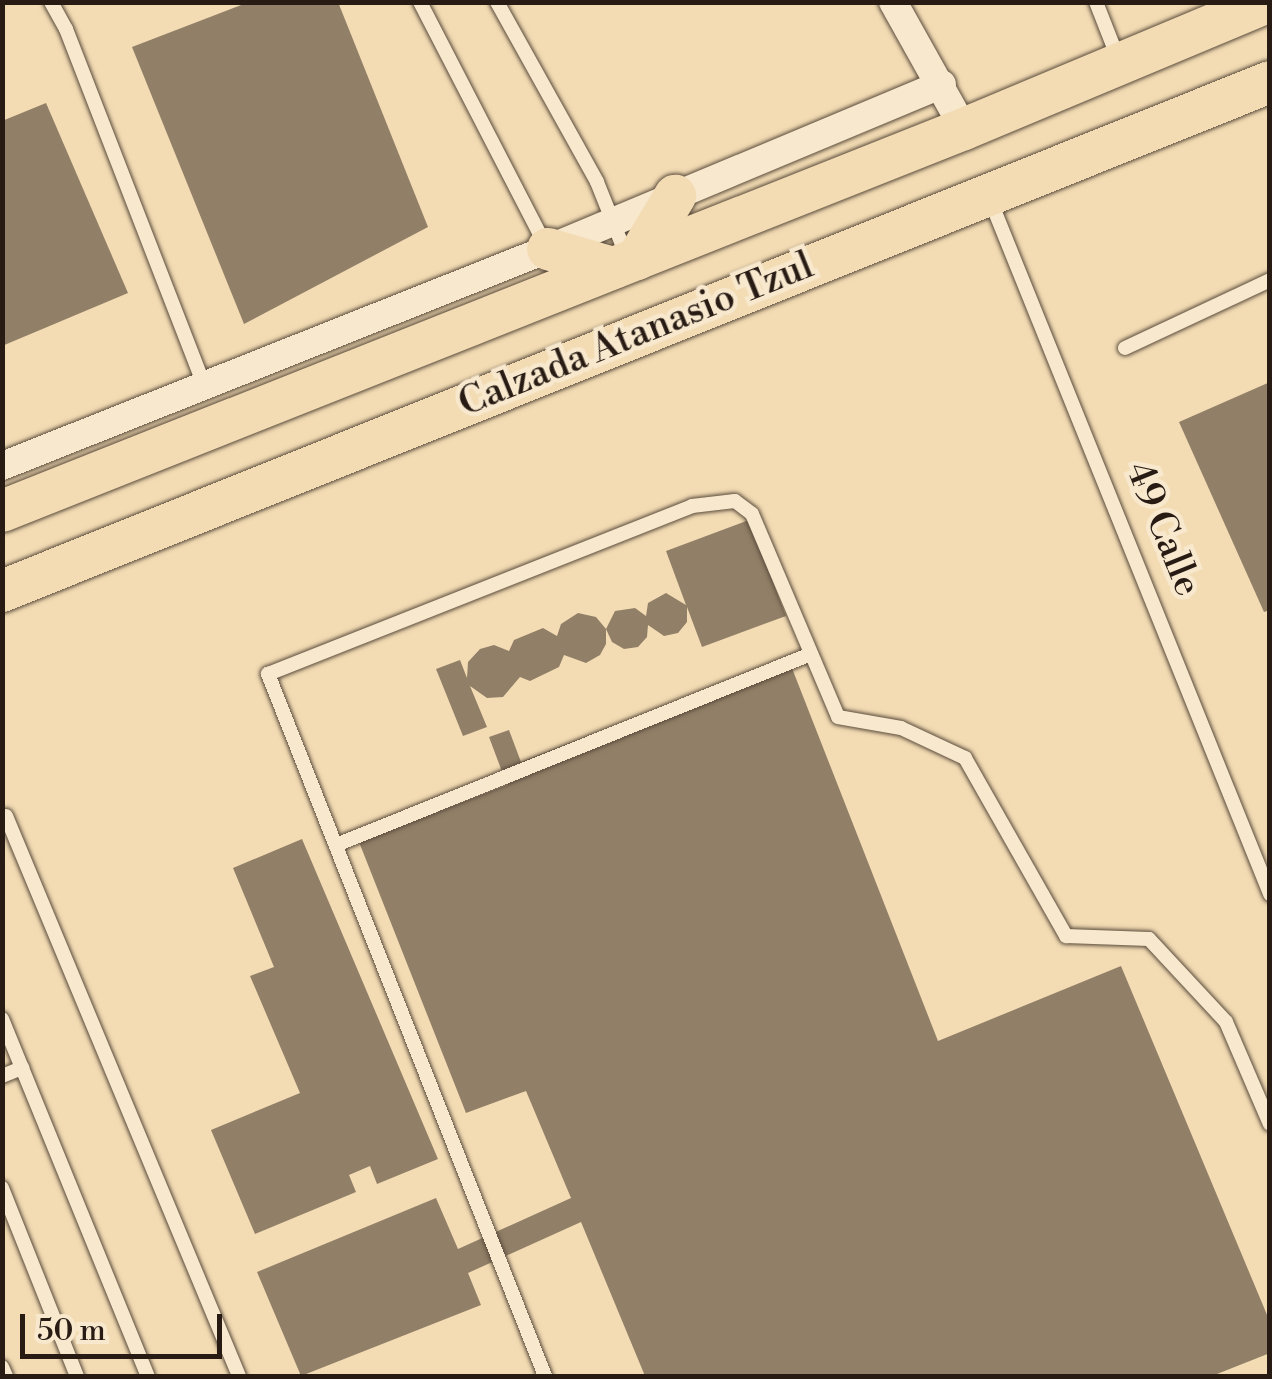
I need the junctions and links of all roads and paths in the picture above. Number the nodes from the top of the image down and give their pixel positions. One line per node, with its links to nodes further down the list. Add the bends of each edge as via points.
1 (51, 2): 18 (lane)
2 (420, 2): 14 (lane)
3 (497, 2): 13 (lane)
4 (893, 2): 9 (street)
5 (1096, 2): 7 (lane)
6 (1267, 2): 7 (main road, Calzada Atanasio Tzul)
7 (1120, 63): 10 (main road, Calzada Atanasio Tzul)
8 (1270, 82): 11 (main road, Calzada Atanasio Tzul)
9 (942, 84): 10 (street); 12 (street)
10 (964, 128): 15 (main road, Calzada Atanasio Tzul)
11 (987, 192): 21 (main road, Calzada Atanasio Tzul); 25 (lane, 49 Calle)
12 (676, 196): 13 (street); 15 (main road)
13 (614, 221): 14 (street); 15 (lane)
14 (548, 249): 15 (main road); 18 (street)
15 (626, 263): 20 (main road, Calzada Atanasio Tzul)
16 (1270, 280): 17 (lane)
17 (1125, 348)
18 (204, 385): 19 (street)
19 (2, 466)
20 (2, 511)
21 (2, 591)
22 (811, 654): 24 (lane); 24 (lane, via 752,514 735,501 692,506 268,674); 29 (lane, via 838,717 901,728 965,758 1066,936 1149,940 1226,1022)
23 (6, 816): 35 (lane)
24 (336, 844): 36 (lane)
25 (1270, 894)
26 (2, 1019): 27 (lane)
27 (22, 1068): 28 (lane); 34 (lane)
28 (2, 1076)
29 (1270, 1124)
30 (2, 1188): 33 (lane)
31 (2, 1368): 32 (lane)
32 (6, 1376)
33 (77, 1376)
34 (148, 1376)
35 (239, 1376)
36 (545, 1376)

